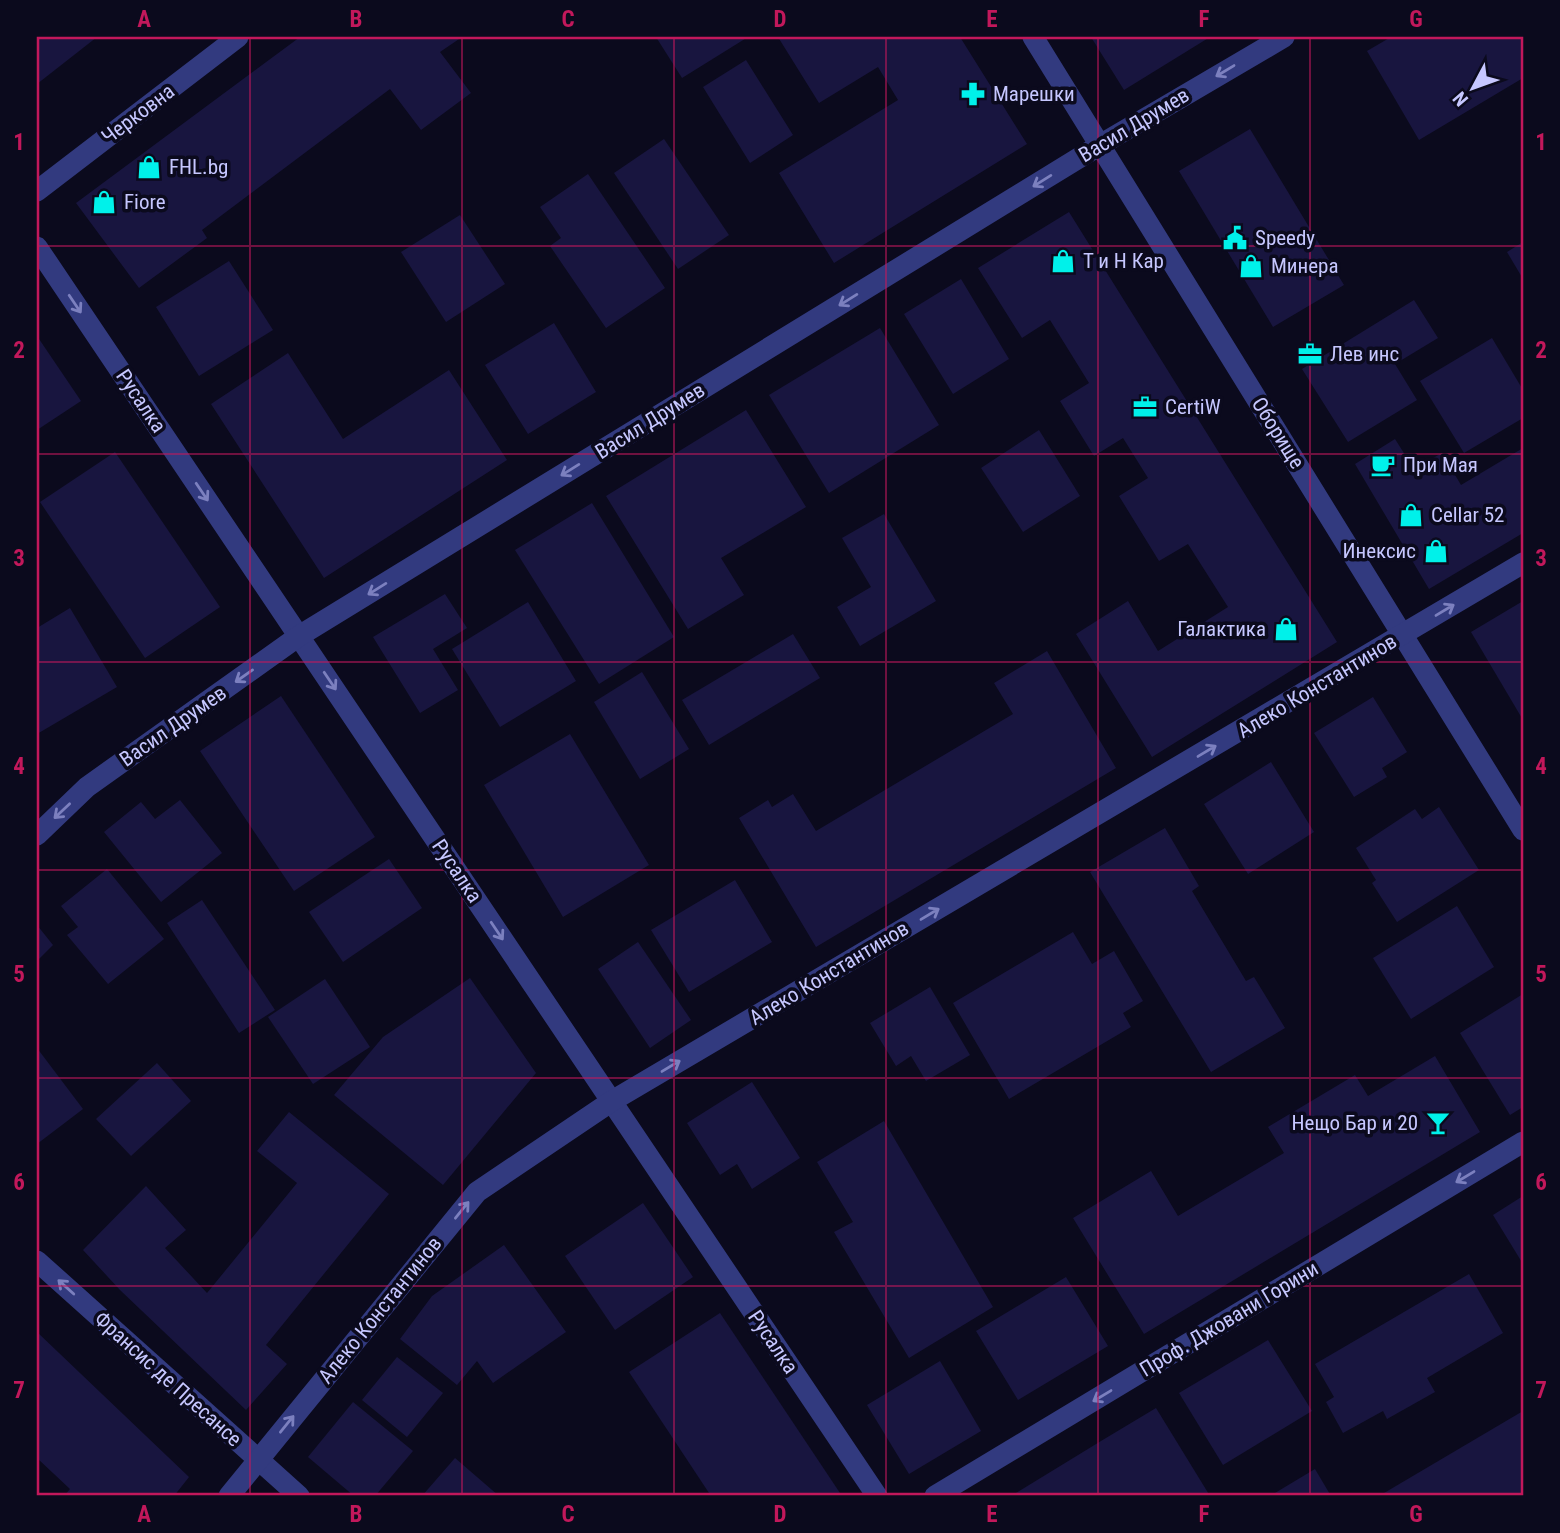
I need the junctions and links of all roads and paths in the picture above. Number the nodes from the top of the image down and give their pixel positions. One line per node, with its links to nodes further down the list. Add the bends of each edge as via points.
1 (238, 37): 5 (street, Черковна)
2 (1033, 37): 4 (street, Оборище)
3 (1284, 37): 4 (street, Васил Друмев, one-way to 4)
4 (1100, 145): 8 (street, Оборище); 9 (street, Васил Друмев, one-way to 9)
5 (37, 191)
6 (37, 247): 9 (street, Русалка, one-way to 9)
7 (1523, 563): 8 (street, Алеко Константинов, one-way to 7)
8 (1403, 635): 10 (street, Оборище); 12 (street, Алеко Константинов, one-way to 8)
9 (299, 636): 11 (street, Васил Друмев, one-way to 11, via 87,787); 12 (street, Русалка, one-way to 12)
10 (1523, 830)
11 (37, 835)
12 (612, 1101): 15 (street, Алеко Константинов, one-way to 12, via 477,1192); 18 (street, Русалка)
13 (1523, 1142): 19 (street, Проф. Джовани Горини, one-way to 19)
14 (37, 1261): 15 (street, Франсис де Пресансе, one-way to 14)
15 (257, 1459): 16 (street, Алеко Константинов); 17 (street, Франсис де Пресансе)
16 (229, 1496)
17 (299, 1496)
18 (877, 1496)
19 (934, 1496)

